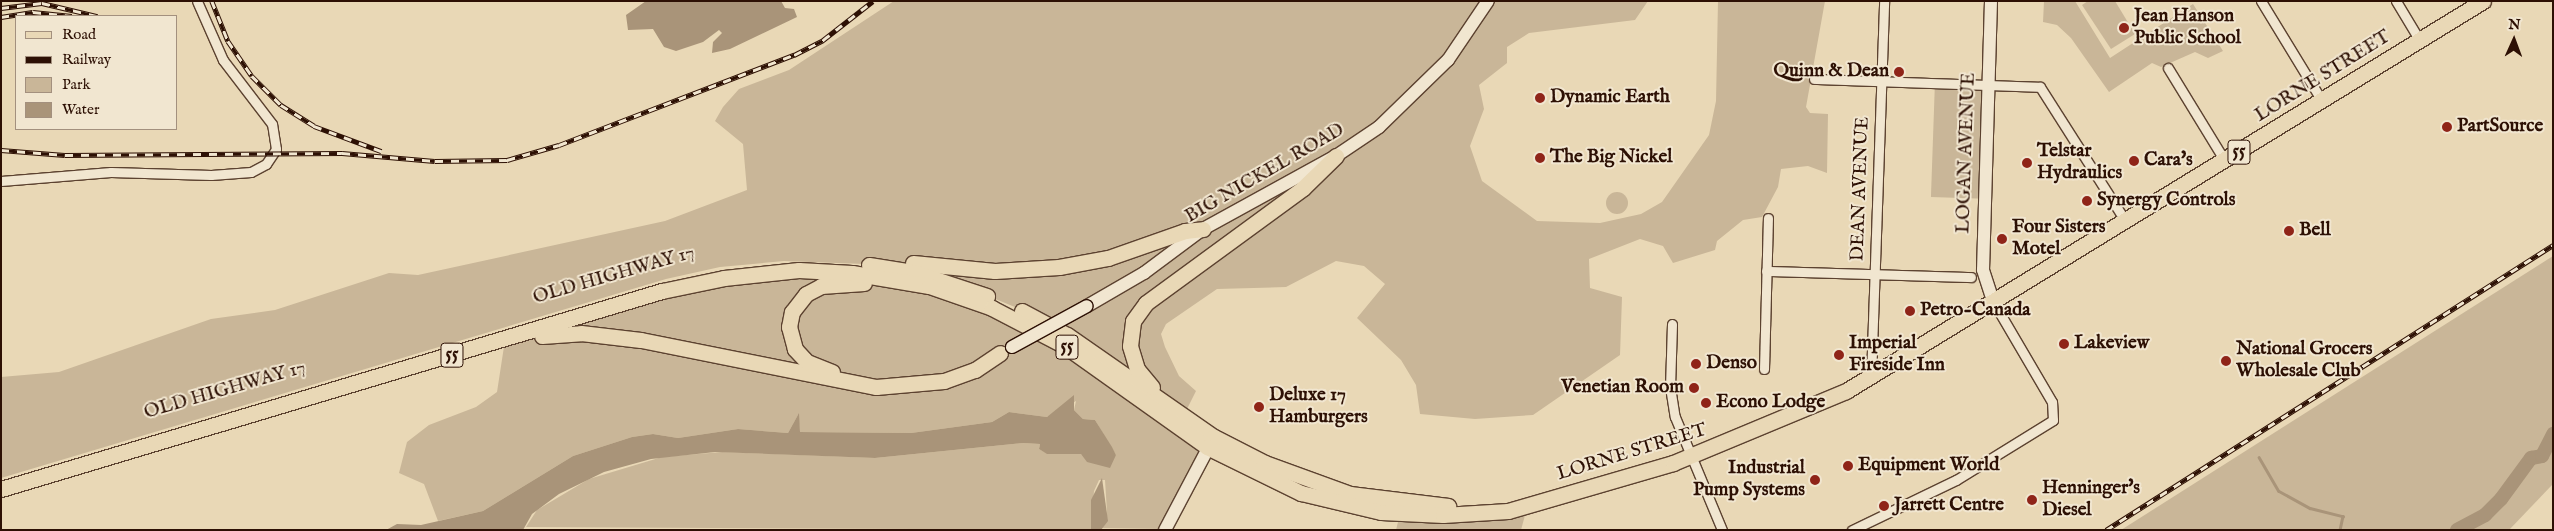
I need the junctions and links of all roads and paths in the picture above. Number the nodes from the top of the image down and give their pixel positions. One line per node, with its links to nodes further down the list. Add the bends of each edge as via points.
1 (197, 1): 16 (street, via 223,60 272,124 276,149 266,164 251,172 211,175 111,172)
2 (1488, 1): 14 (main road, BIG NICKEL ROAD, via 1452,54 1420,92)
3 (1884, 1): 11 (street, DEAN AVENUE)
4 (1991, 1): 12 (main road, LOGAN AVENUE)
5 (2261, 1): 13 (street)
6 (2396, 1): 8 (street)
7 (2483, 1): 8 (main road, LORNE STREET / 55)
8 (2420, 41): 13 (main road, LORNE STREET / 55)
9 (2168, 68): 15 (street)
10 (1814, 79): 11 (street)
11 (1881, 81): 12 (street); 22 (street, DEAN AVENUE)
12 (1988, 83): 18 (street, via 2035,85 2045,91); 25 (main road, LOGAN AVENUE, via 1983,270)
13 (2322, 101): 15 (main road, LORNE STREET / 55)
14 (1336, 156): 19 (main road, BIG NICKEL ROAD); 31 (main road, via 1303,188 1186,270 1140,310 1130,335 1131,356 1144,379)
15 (2225, 161): 18 (main road, LORNE STREET / 55)
16 (1, 181)
17 (1768, 218): 21 (street)
18 (2126, 222): 25 (main road, LORNE STREET / 55)
19 (1203, 229): 20 (main road, via 1185,231 1108,258 1059,267 995,271 882,260); 28 (main road, BIG NICKEL ROAD, bridge, via 1144,273)
20 (865, 265): 31 (main road, OLD HIGHWAY 17 / 55, via 940,279 1020,310 1067,335); 34 (main road, OLD HIGHWAY 17 / 55, via 767,263 688,274)
21 (1766, 272): 22 (street); 29 (street)
22 (1874, 274): 23 (street); 30 (street, DEAN AVENUE)
23 (1971, 277)
24 (909, 282): 27 (main road, OLD HIGHWAY 17 / 55, via 829,271 755,273 662,291); 28 (main road, via 840,283 812,290 800,300 789,320 795,349 807,362 826,370 881,378 942,373); 32 (main road, OLD HIGHWAY 17 / 55, via 970,300 1028,325)
25 (1994, 303): 30 (main road, LORNE STREET / 55); 38 (street, via 2052,402 2053,420 1956,480)
26 (1672, 324): 33 (street, via 1672,403)
27 (508, 338): 28 (main road, via 567,332 609,335 876,388 944,381 975,370); 35 (main road, OLD HIGHWAY 17 / 55)
28 (1006, 350)
29 (1764, 369)
30 (1871, 378): 33 (main road, LORNE STREET / 55)
31 (1166, 404): 32 (main road, OLD HIGHWAY 17 / 55)
32 (1211, 442): 33 (main road, LORNE STREET / 55, via 1294,476 1350,494 1447,506 1542,500); 36 (main road)
33 (1692, 457): 37 (street)
34 (1, 478)
35 (1, 489)
36 (1165, 530)
37 (1722, 530)
38 (1852, 530)

